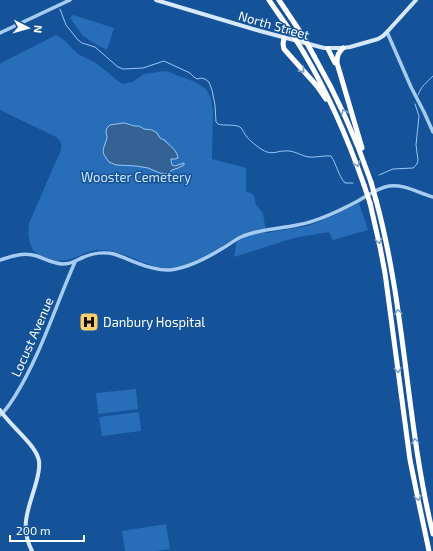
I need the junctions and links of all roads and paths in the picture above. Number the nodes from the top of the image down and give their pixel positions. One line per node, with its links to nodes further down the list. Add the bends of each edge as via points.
1 (70, 0): 7 (street)
2 (156, 0): 8 (main road, North Street)
3 (269, 0): 13 (highway, bridge, via 319,78)
4 (279, 0): 14 (highway, one-way to 4, bridge, via 348,121 328,79)
5 (416, 0): 6 (main road, North Street)
6 (387, 32): 9 (main road, North Street, via 378,39); 12 (street)
7 (0, 33)
8 (284, 38): 10 (main road, North Street); 13 (highway, one-way to 13, via 284,49 324,96)
9 (343, 48): 10 (main road, North Street); 11 (highway, via 337,56)
10 (328, 49): 11 (highway)
11 (339, 73): 14 (highway)
12 (433, 132)
13 (351, 149): 21 (highway, one-way to 21, bridge, via 370,203 380,247 409,453)
14 (368, 175): 19 (highway, one-way to 14, bridge, via 417,452 393,272)
15 (433, 197): 17 (street, via 404,187 384,187 314,221 248,234 199,261 171,270 155,269 105,253 88,255)
16 (0, 260): 17 (street, via 24,254 56,263)
17 (75, 262): 18 (street, Locust Avenue, via 30,369 11,403)
18 (1, 413): 20 (main road, via 33,448 39,461 26,523 26,537)
19 (433, 534)
20 (32, 551)
21 (429, 551)

